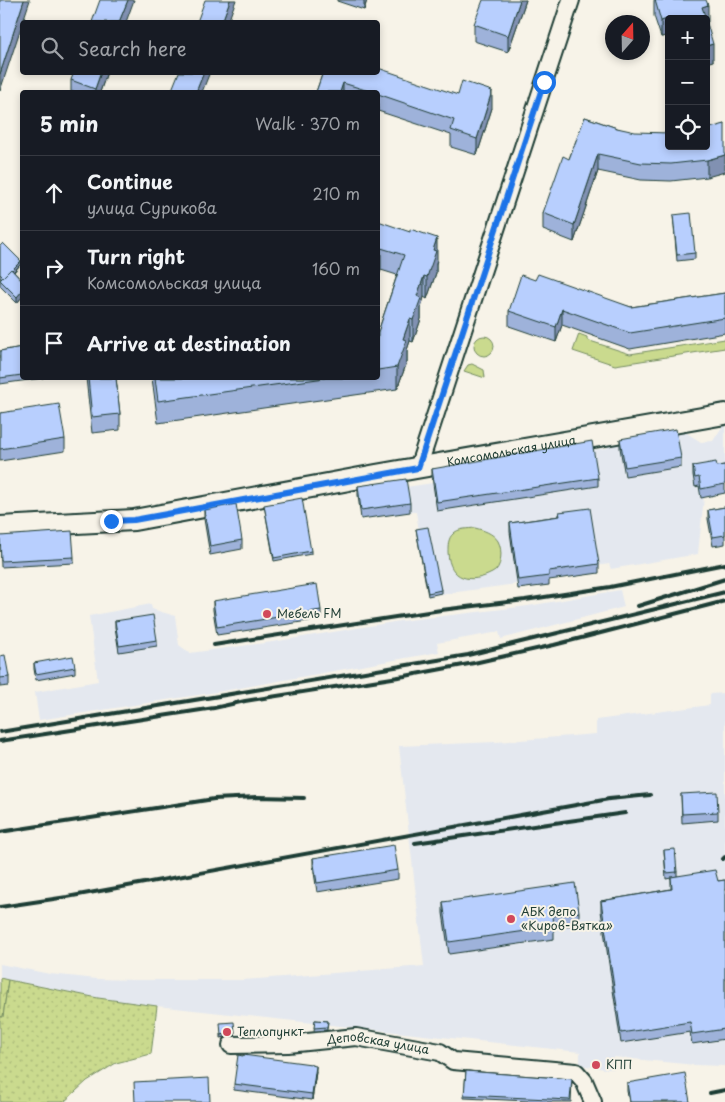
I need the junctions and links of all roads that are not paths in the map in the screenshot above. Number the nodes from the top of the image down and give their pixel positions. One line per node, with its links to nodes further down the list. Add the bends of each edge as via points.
1 (571, 0): 3 (street)
2 (725, 414): 3 (main road, Комсомольская улица)
3 (418, 468): 4 (main road, Комсомольская улица, via 134,520)
4 (0, 527)
5 (231, 1045): 6 (street, Деповская улица, via 288,1044 356,1037 440,1052 453,1061 576,1072)
6 (593, 1102)

